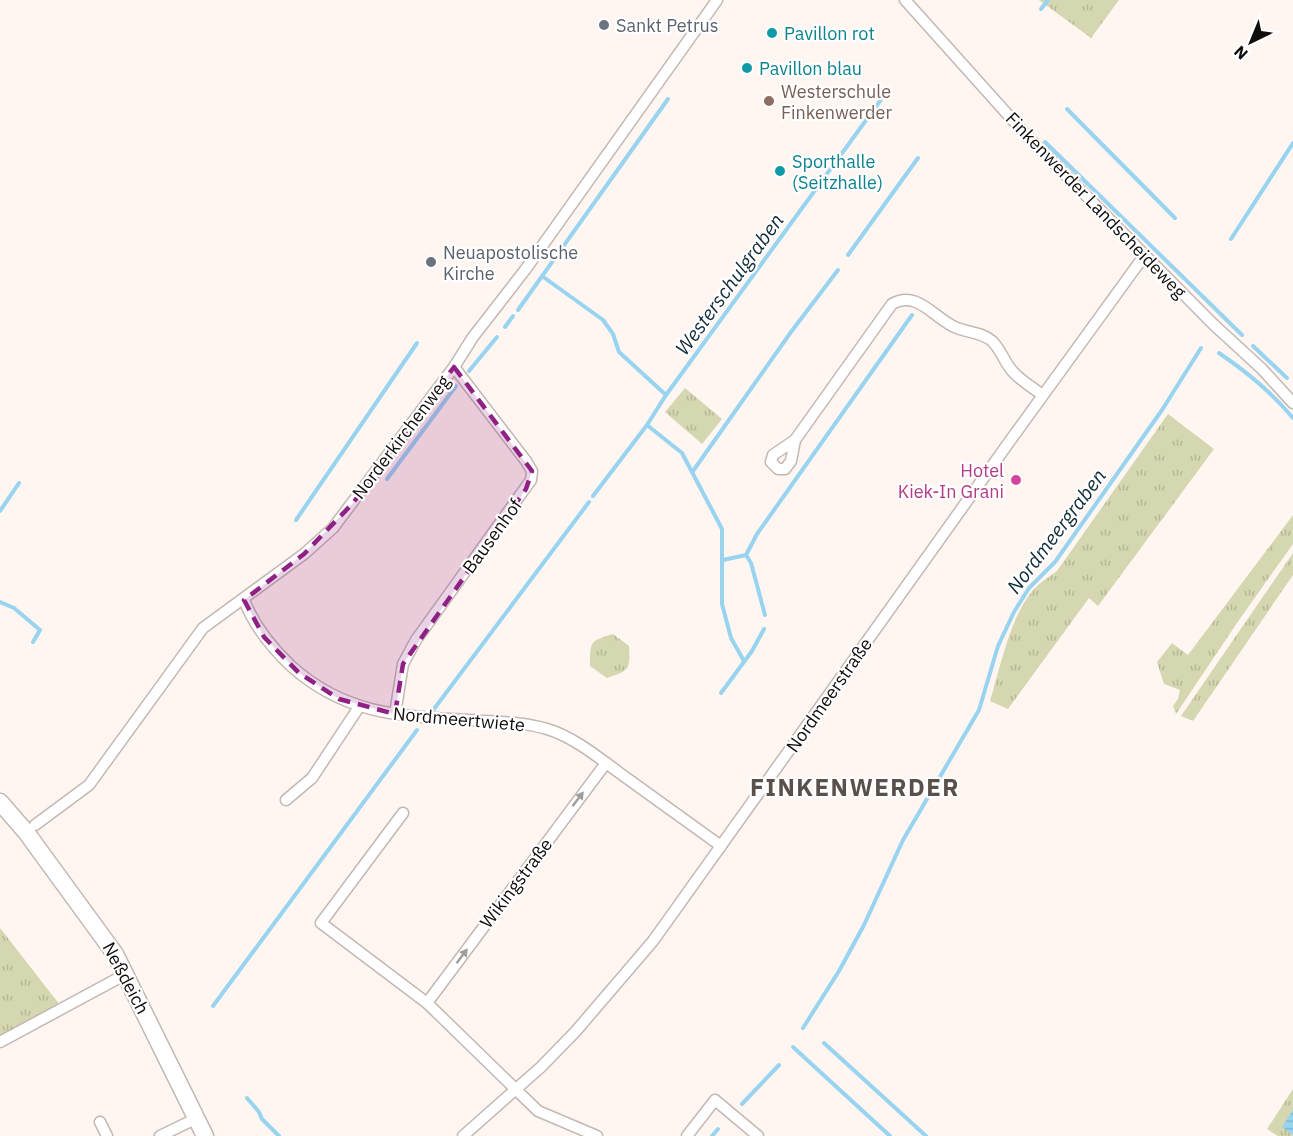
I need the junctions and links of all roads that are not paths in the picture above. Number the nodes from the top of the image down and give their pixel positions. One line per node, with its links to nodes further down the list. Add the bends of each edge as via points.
1 (717, 0): 4 (street, Norderkirchenweg)
2 (905, 0): 3 (street, Finkenwerder Landscheideweg)
3 (1144, 256): 5 (street, Nordmeerstraße); 6 (street, Finkenwerder Landscheideweg)
4 (454, 367): 8 (street, Norderkirchenweg, via 333,528); 10 (street, Bausenhof, via 526,461 531,480 416,640 403,664)
5 (1042, 395): 7 (street, via 1010,369 1002,352 990,340 977,332 957,328 915,301 899,300 892,304); 16 (street, Nordmeerstraße)
6 (1293, 404)
7 (795, 440)
8 (244, 600): 9 (street, Nordmeertwiete, via 251,618 281,656 318,686); 15 (street, Norderkirchenweg, via 193,640 89,785)
9 (359, 707): 10 (street, Nordmeertwiete); 12 (street, via 312,778)
10 (395, 714): 11 (street, Nordmeertwiete, via 548,729)
11 (606, 763): 16 (street, Nordmeertwiete); 18 (street, Wikingstraße, one-way to 11)
12 (286, 800)
13 (0, 802): 15 (street, Neßdeich)
14 (403, 813): 18 (street, via 321,923)
15 (31, 829): 17 (street, Neßdeich)
16 (721, 846): 20 (street, Nordmeerstraße, via 653,941 576,1031)
17 (126, 974): 19 (street); 21 (street, Neßdeich)
18 (427, 1003): 20 (street)
19 (0, 1042)
20 (516, 1090): 26 (street, Nordmeerstraße); 27 (street, via 538,1112)
21 (195, 1119): 24 (street); 25 (street, Neßdeich)
22 (100, 1122): 23 (street)
23 (107, 1136)
24 (160, 1136)
25 (204, 1136)
26 (463, 1136)
27 (597, 1136)
28 (687, 1136): 29 (street, via 715,1100)
29 (758, 1136)

